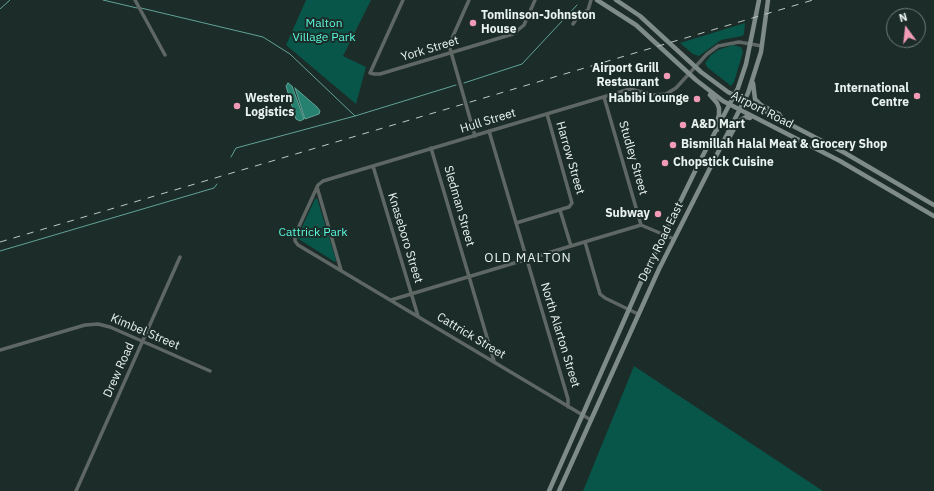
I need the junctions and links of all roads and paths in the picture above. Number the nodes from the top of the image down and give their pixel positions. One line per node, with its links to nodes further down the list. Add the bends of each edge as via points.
1 (135, 0): 14 (street)
2 (402, 0): 13 (street, York Street, via 370,72 380,74)
3 (469, 0): 13 (street, via 449,43)
4 (535, 0): 13 (street, York Street, via 524,25 518,31)
5 (591, 0): 10 (street, via 588,10 578,16)
6 (597, 0): 17 (main road, Airport Road, via 636,25)
7 (616, 0): 15 (main road, Airport Road, via 640,16)
8 (759, 0): 11 (main road, Derry Road East)
9 (768, 0): 12 (main road, Derry Road East)
10 (573, 24)
11 (750, 44): 12 (street, Hull Street); 15 (street, Hull Street, via 735,42 718,46 706,54); 19 (main road, Derry Road East, via 746,64)
12 (762, 46): 16 (main road, Derry Road East)
13 (450, 53): 29 (street)
14 (165, 55)
15 (695, 67): 17 (street, Hull Street); 19 (main road, Airport Road)
16 (756, 72): 21 (main road, Derry Road East); 25 (main road, via 753,84 756,99 779,114)
17 (689, 74): 18 (main road, Airport Road); 20 (street, Hull Street, via 676,88 666,94 654,95 632,89)
18 (708, 90): 22 (main road, Airport Road); 28 (main road, via 719,108)
19 (734, 95): 21 (main road, Airport Road); 22 (main road, Derry Road East)
20 (604, 97): 24 (street, Hull Street); 38 (street, Studley Street)
21 (744, 100): 23 (main road, Derry Road East); 25 (main road, Airport Road)
22 (730, 105): 23 (main road, Airport Road); 28 (main road, Derry Road East)
23 (739, 110): 26 (main road, Airport Road); 30 (main road, Derry Road East)
24 (547, 114): 27 (street, Hull Street); 35 (street, Harrow Street, via 572,200 569,207)
25 (782, 119): 34 (main road, Airport Road)
26 (777, 129): 30 (main road, via 746,117 735,127 728,140); 36 (main road, Airport Road, via 840,161)
27 (489, 131): 29 (street, Hull Street); 37 (street, North Alarton Street)
28 (717, 131): 39 (main road, Derry Road East)
29 (475, 136): 31 (street, Hull Street)
30 (722, 142): 40 (main road, Derry Road East)
31 (431, 148): 32 (street, Hull Street); 46 (street, Sledman Street)
32 (373, 166): 33 (street, Hull Street, via 322,181); 47 (street, Knaseboro Street)
33 (317, 187): 45 (street); 45 (street, via 295,240 298,245)
34 (934, 205)
35 (560, 210): 37 (street); 42 (street)
36 (934, 216)
37 (516, 222): 44 (street, North Alarton Street)
38 (641, 225): 39 (street); 41 (street)
39 (664, 235): 40 (street); 49 (main road, Derry Road East)
40 (674, 239): 50 (main road, Derry Road East)
41 (585, 242): 42 (street); 49 (street, via 600,294)
42 (571, 246): 44 (street)
43 (180, 256): 52 (street, Drew Road)
44 (527, 259): 46 (street); 56 (street, North Alarton Street, via 568,399)
45 (341, 270): 48 (street, Cattrick Street)
46 (469, 277): 47 (street); 54 (street, Sledman Street)
47 (411, 294): 48 (street); 51 (street, Knaseboro Street)
48 (391, 300): 51 (street, Cattrick Street)
49 (629, 310): 50 (street); 57 (main road, Derry Road East)
50 (638, 314): 58 (main road, Derry Road East)
51 (418, 316): 54 (street, Cattrick Street)
52 (143, 341): 53 (street, Kimbel Street, via 98,324 85,325); 55 (street, Kimbel Street); 61 (street, Drew Road)
53 (0, 350)
54 (494, 361): 56 (street, Cattrick Street)
55 (210, 371)
56 (568, 407): 57 (street, Cattrick Street)
57 (582, 415): 58 (street, Cattrick Street); 59 (main road, Derry Road East)
58 (591, 420): 60 (main road, Derry Road East)
59 (568, 449): 60 (main road); 62 (main road, Derry Road East)
60 (577, 453): 63 (main road, Derry Road East)
61 (76, 491)
62 (549, 491)
63 (559, 491)

